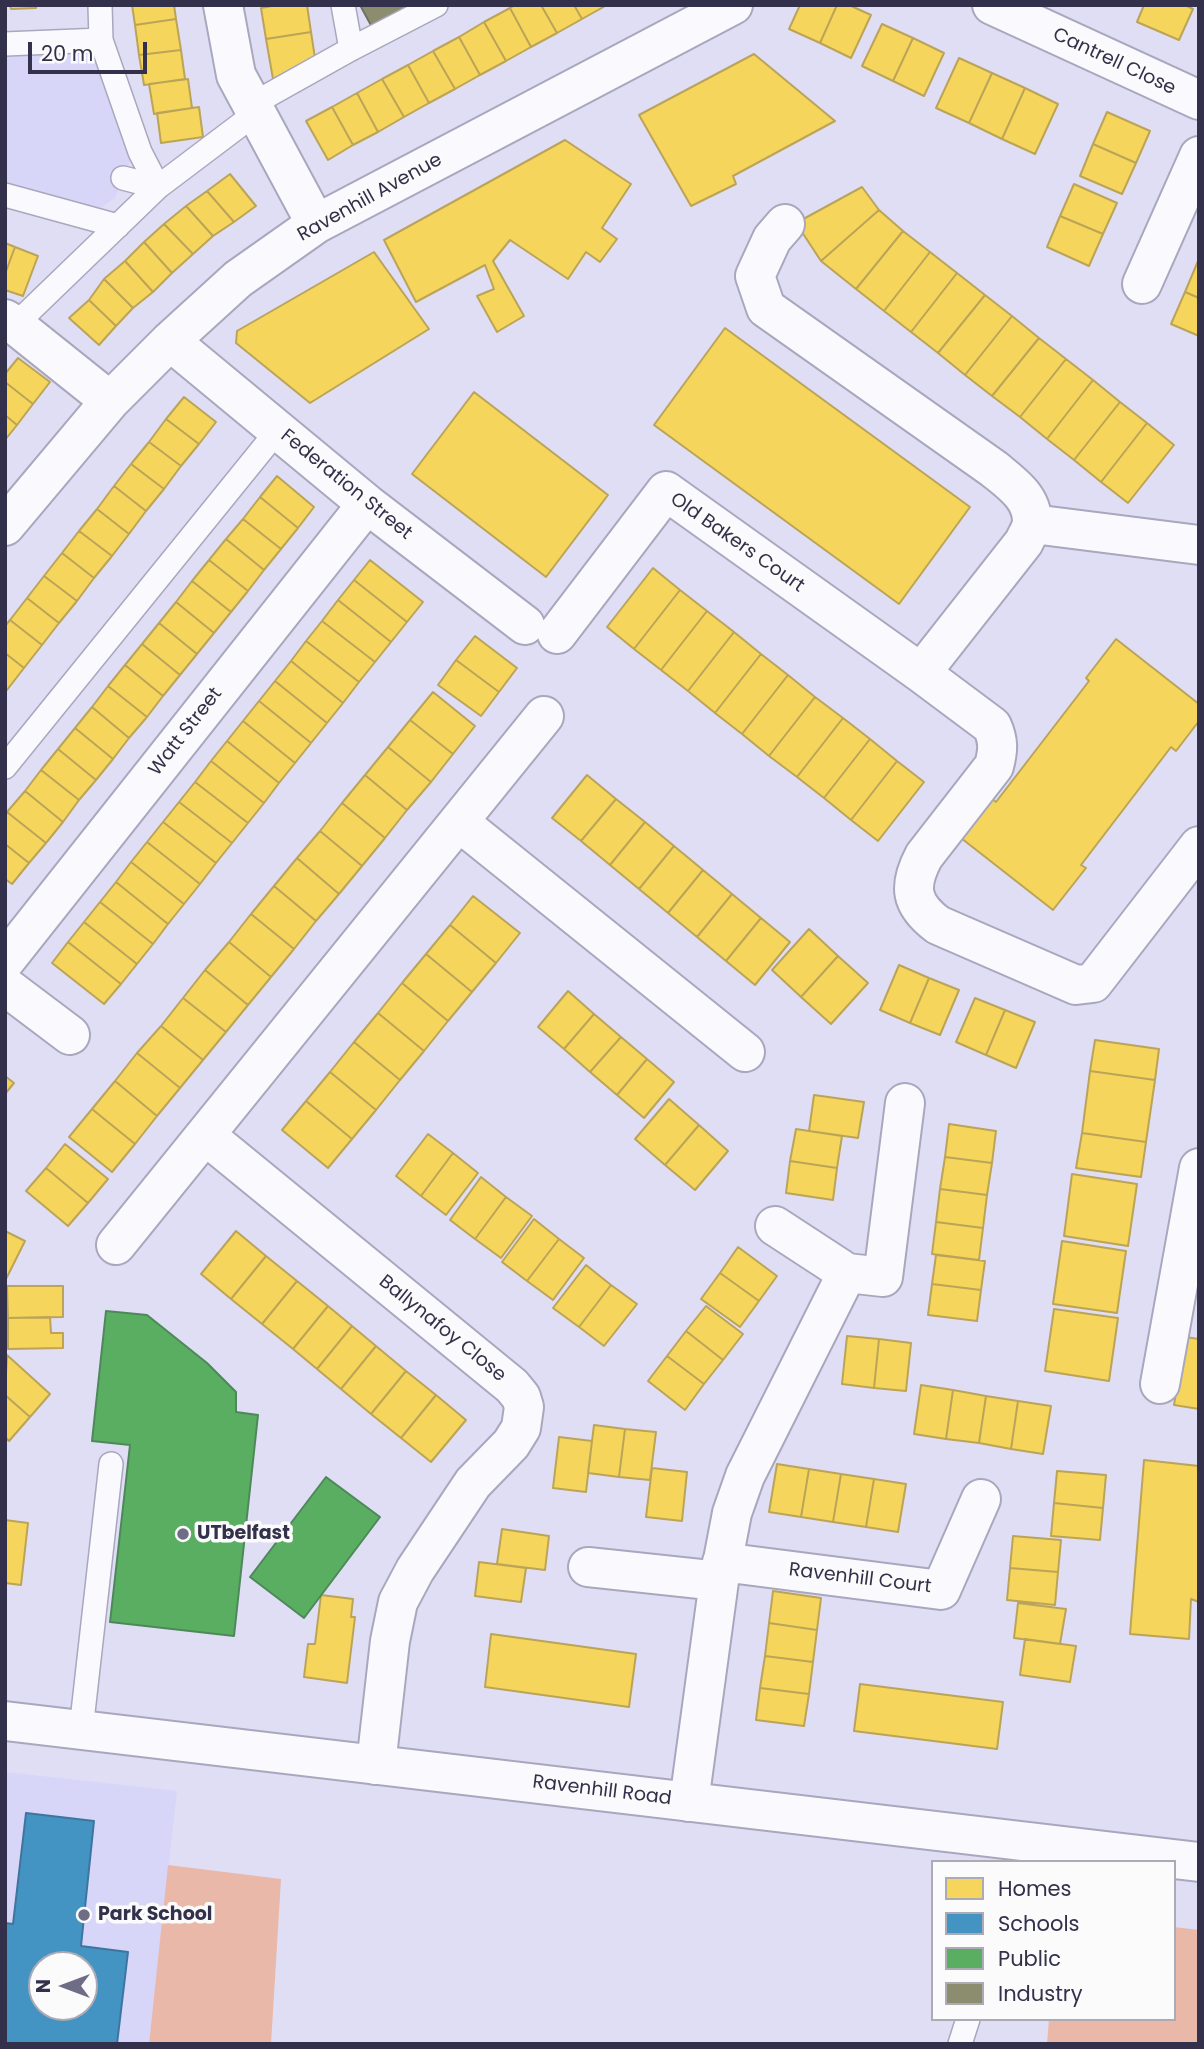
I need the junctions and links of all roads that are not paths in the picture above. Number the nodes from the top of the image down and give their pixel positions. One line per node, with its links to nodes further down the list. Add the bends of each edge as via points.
1 (100, 5): 7 (lane)
2 (223, 5): 11 (street, via 236,75)
3 (343, 5): 9 (lane)
4 (436, 5): 9 (lane)
5 (733, 5): 16 (street, Ravenhill Avenue)
6 (992, 5): 10 (street, Cantrell Close)
7 (101, 40): 8 (lane); 14 (lane, via 140,152)
8 (5, 44)
9 (351, 49): 11 (lane)
10 (1199, 100)
11 (253, 109): 14 (lane); 16 (street)
12 (1199, 156): 19 (street)
13 (123, 178): 14 (lane)
14 (158, 187): 18 (lane)
15 (5, 195): 18 (lane)
16 (316, 224): 21 (street, Ravenhill Avenue, via 238,279)
17 (785, 224): 25 (street, via 772,239 755,276 766,308 1020,490)
18 (118, 226): 20 (lane)
19 (1142, 284)
20 (10, 322): 22 (street)
21 (170, 341): 22 (street, Ravenhill Avenue); 23 (street, Federation Street)
22 (110, 401): 26 (street, Ravenhill Avenue)
23 (278, 430): 24 (street, Federation Street); 31 (lane)
24 (367, 504): 28 (street, Federation Street); 34 (street, Watt Street)
25 (1033, 524): 27 (street); 29 (street, via 1024,542)
26 (5, 526)
27 (1199, 545)
28 (541, 630): 29 (street, Old Bakers Court, via 666,491)
29 (921, 673): 33 (street, Old Bakers Court, via 992,726 998,738 994,766 916,871 913,889 917,904 938,925 1076,985 1093,983)
30 (544, 716): 32 (street)
31 (5, 768)
32 (459, 821): 37 (street); 39 (street)
33 (1199, 846)
34 (5, 961)
35 (5, 986): 36 (street)
36 (70, 1035)
37 (746, 1052)
38 (905, 1103): 44 (street, via 883,1278)
39 (205, 1135): 42 (street); 52 (street, Ballynafoy Close, via 501,1377 521,1397 524,1408 521,1428 511,1444 474,1483 398,1602)
40 (1199, 1168): 43 (street)
41 (775, 1226): 44 (street)
42 (116, 1245)
43 (1190, 1267): 45 (street)
44 (847, 1273): 49 (street, via 746,1476 732,1513)
45 (1160, 1384)
46 (111, 1464): 51 (lane)
47 (981, 1499): 49 (street, Ravenhill Court, via 941,1590)
48 (588, 1567): 49 (street, Ravenhill Court)
49 (721, 1572): 53 (street)
50 (5, 1721): 51 (street, Ravenhill Road)
51 (81, 1730): 52 (street, Ravenhill Road)
52 (376, 1765): 53 (street, Ravenhill Road)
53 (689, 1802): 54 (street, Ravenhill Road)
54 (1000, 1850): 55 (street, Ravenhill Road)
55 (1166, 1860)
56 (1176, 1861): 57 (street, Ravenhill Road)
57 (1199, 1862)
58 (967, 2021): 59 (lane)
59 (960, 2044)

